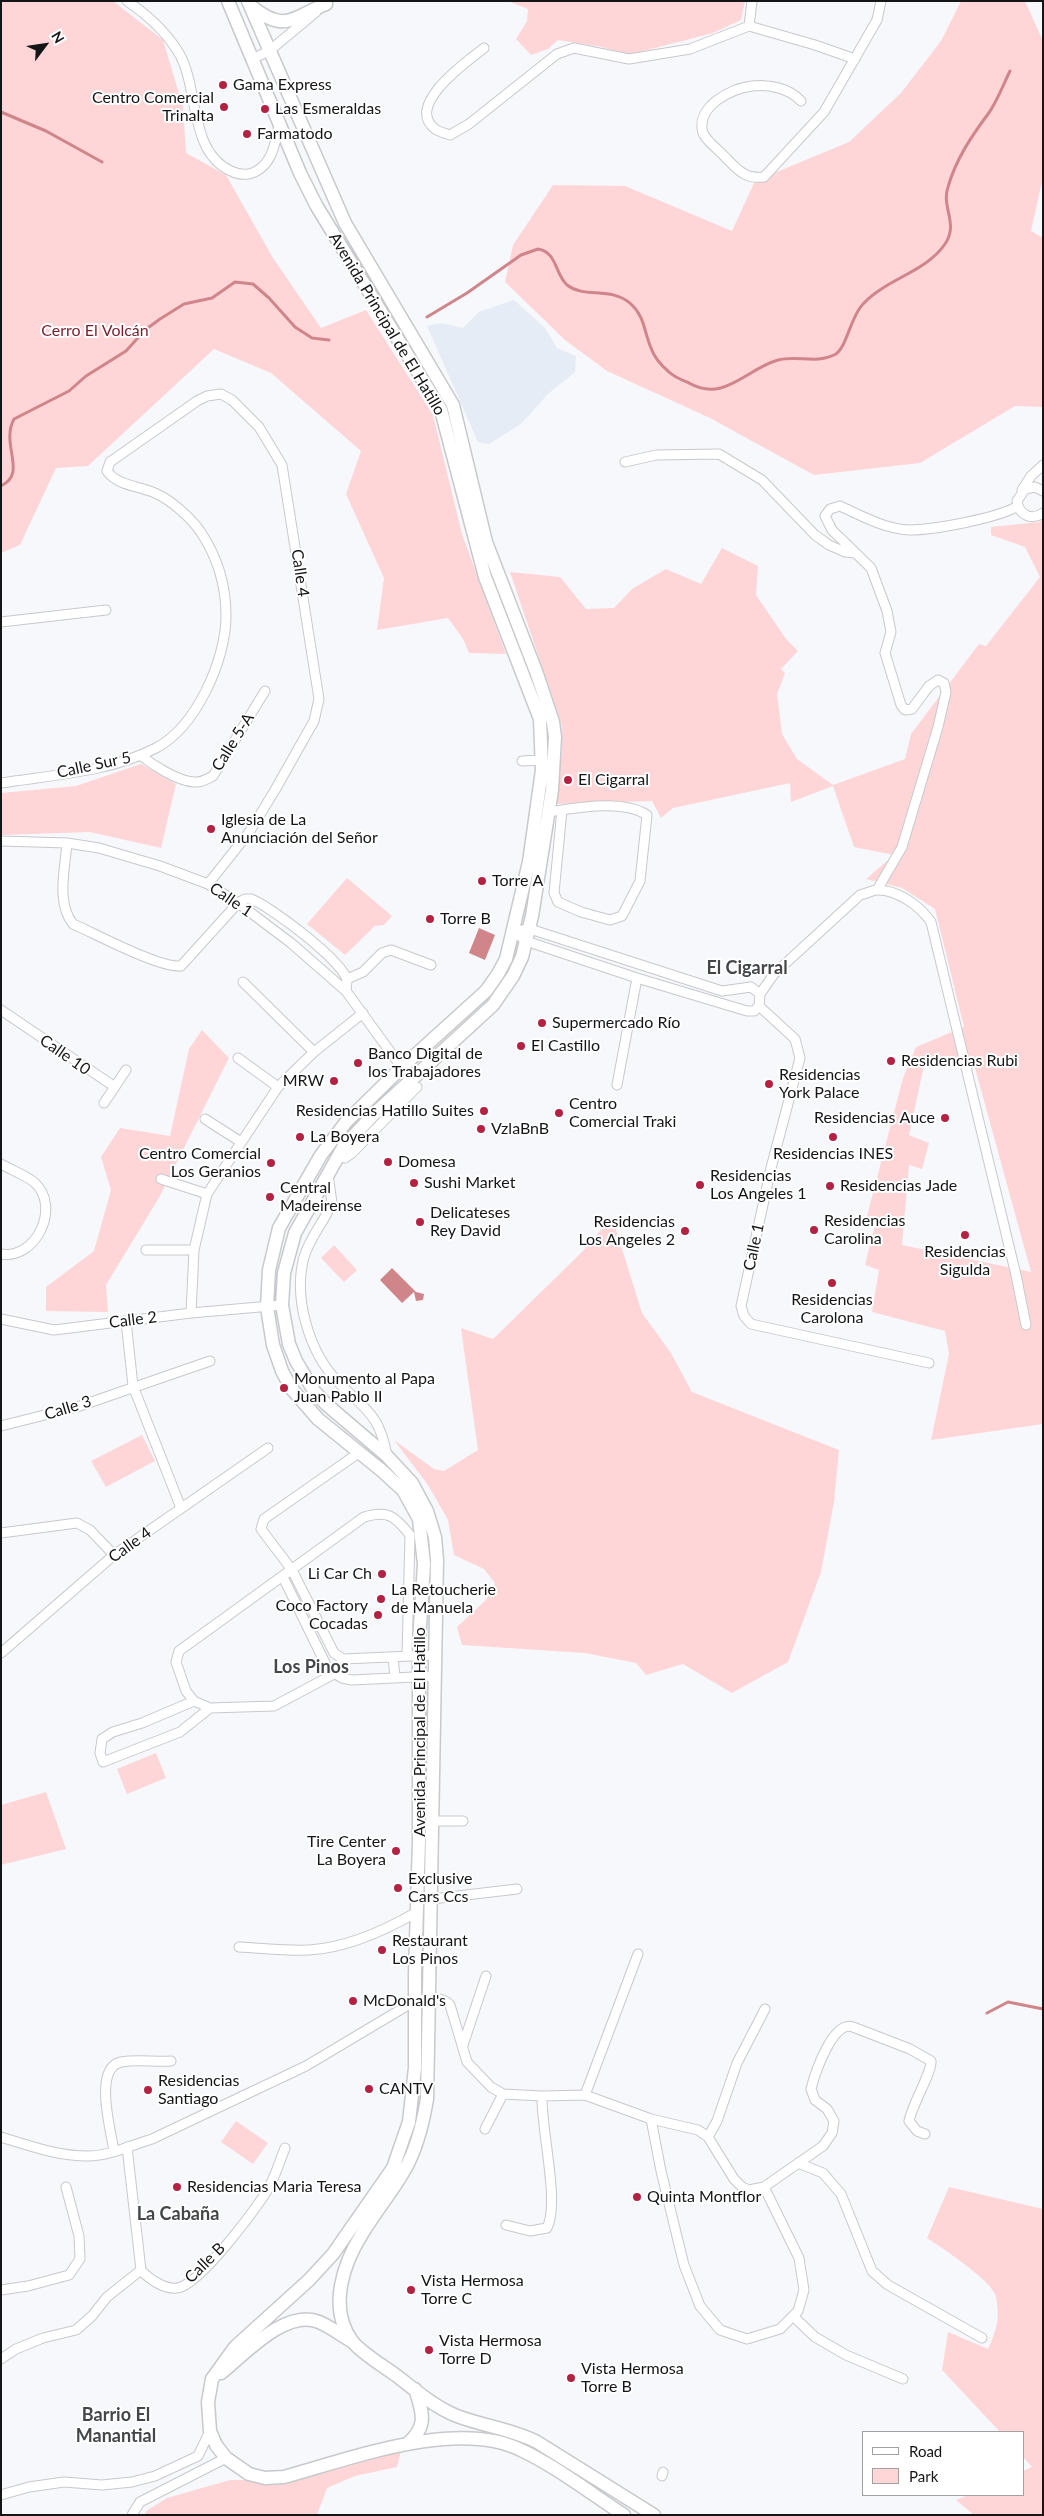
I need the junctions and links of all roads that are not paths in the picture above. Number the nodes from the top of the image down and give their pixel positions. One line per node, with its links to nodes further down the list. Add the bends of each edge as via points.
1 (127, 1): 13 (street, via 150,17 181,57 206,149 226,169 240,175 263,167 274,147)
2 (228, 1): 10 (main road, Avenida Principal de El Hatillo)
3 (752, 1): 7 (street)
4 (881, 1): 11 (street, via 877,20)
5 (249, 3): 6 (main road, via 264,16 281,22); 9 (main road, Avenida Principal de El Hatillo)
6 (328, 3): 9 (street)
7 (749, 26): 8 (street, via 690,49 629,59 574,48 558,54 469,124 450,135 435,128 427,119 434,92); 11 (street)
8 (484, 48)
9 (269, 51): 10 (street); 30 (main road, Avenida Principal de El Hatillo, via 346,223 453,405 486,542 553,722 555,762)
10 (252, 59): 13 (main road, Avenida Principal de El Hatillo)
11 (855, 59): 12 (street, via 824,112 764,177 752,178 739,170 703,134 702,120 706,108 718,98 751,86 794,93)
12 (801, 101)
13 (279, 124): 27 (main road, Avenida Principal de El Hatillo, via 300,173 336,240 441,410 484,577 540,719)
14 (625, 462): 21 (street, via 656,455 718,454 762,480 814,535 837,548)
15 (1043, 466): 18 (street, via 1031,476)
16 (107, 471): 25 (street, Calle Sur 5, via 112,479 158,494 199,529 219,568 224,589 226,617 222,640 202,699 178,732); 33 (street, Calle 4, via 110,462 197,401 222,394 259,428 278,456 286,481 319,699 314,721 268,806)
17 (1043, 491): 18 (street, via 1030,487)
18 (1021, 492): 19 (street)
19 (1018, 506): 20 (street, via 1028,516); 21 (street, via 995,516 909,530 879,524 840,506 830,509 825,516 827,524)
20 (1043, 512)
21 (855, 553): 34 (street, via 871,568 887,611 891,632 885,653 901,705 905,710 912,710 929,686 938,680 944,683 946,692 902,847)
22 (106, 610): 23 (street)
23 (1, 622)
24 (265, 691): 25 (street, Calle 5-A, via 213,776 202,782 193,782 157,768)
25 (140, 755): 28 (street, Calle Sur 5, via 88,769)
26 (522, 760): 27 (street)
27 (542, 760): 36 (main road, Avenida Principal de El Hatillo, via 529,862)
28 (1, 783)
29 (562, 810): 29 (street, via 554,893 558,902 610,920 622,916 640,881 647,815 637,809 621,807); 30 (street)
30 (548, 812): 37 (main road, Avenida Principal de El Hatillo)
31 (1, 841): 32 (street, Calle 1)
32 (67, 843): 33 (street, Calle 1, via 99,848); 35 (street, via 63,894 65,914 73,924 147,957 181,966)
33 (208, 884): 35 (street, Calle 1)
34 (877, 890): 44 (street, via 853,900 774,974); 72 (street, via 916,904 931,922)
35 (238, 903): 40 (street, via 245,899 258,901 318,946 336,962); 42 (street, Calle 1)
36 (513, 931): 37 (street); 51 (main road, Avenida Principal de El Hatillo, via 506,959 486,991)
37 (528, 935): 39 (street); 43 (street); 53 (main road, Avenida Principal de El Hatillo, via 513,976 493,1005)
38 (431, 965): 40 (street, via 391,950 382,953 364,972)
39 (637, 978): 45 (street); 54 (street)
40 (347, 979): 42 (street)
41 (243, 982): 49 (street)
42 (346, 991): 48 (street, Calle 1)
43 (722, 991): 44 (street, via 751,987); 45 (street)
44 (760, 994): 46 (street)
45 (720, 1002): 46 (street, via 747,1011)
46 (759, 1006): 74 (street, Calle 1, via 795,1039 800,1058 771,1168 741,1306 744,1316 751,1324)
47 (1, 1010): 56 (street, Calle 10)
48 (363, 1013): 49 (street); 51 (street, Calle 1)
49 (314, 1052): 55 (street)
50 (238, 1058): 55 (street)
51 (401, 1068): 53 (street, Calle 1); 68 (main road, Avenida Principal de El Hatillo, via 346,1122 320,1155 297,1194 274,1243)
52 (126, 1070): 56 (street)
53 (414, 1083): 61 (main road, Avenida Principal de El Hatillo, via 356,1132)
54 (617, 1085)
55 (278, 1087): 59 (street)
56 (114, 1088): 57 (street)
57 (104, 1103)
58 (205, 1119): 59 (street)
59 (241, 1142): 63 (street)
60 (1, 1164): 66 (street, via 36,1183 44,1200 44,1223 35,1241 20,1253)
61 (327, 1173): 67 (main road, Avenida Principal de El Hatillo, via 295,1233 284,1273); 79 (street, via 332,1203 313,1234 304,1258 302,1302 318,1356 328,1371 378,1422)
62 (161, 1178): 63 (street)
63 (207, 1194): 65 (street)
64 (146, 1250): 65 (street)
65 (194, 1250): 69 (street)
66 (1, 1254)
67 (282, 1305): 68 (street, Calle 2); 79 (main road, Avenida Principal de El Hatillo, via 289,1344 314,1391)
68 (267, 1307): 69 (street, Calle 2); 78 (main road, Avenida Principal de El Hatillo, via 277,1358 291,1388 318,1418)
69 (191, 1313): 71 (street, Calle 2)
70 (1, 1319): 71 (street, Calle 2, via 54,1330)
71 (126, 1321): 75 (street)
72 (1026, 1325)
73 (210, 1361): 75 (street, Calle 3)
74 (930, 1362)
75 (133, 1386): 76 (street, Calle 3, via 77,1407); 80 (street)
76 (1, 1426)
77 (268, 1448): 80 (street, Calle 4)
78 (360, 1452): 83 (street, via 262,1522 261,1529); 86 (main road, Avenida Principal de El Hatillo, via 402,1490 419,1519 424,1564)
79 (387, 1456): 87 (main road, Avenida Principal de El Hatillo, via 423,1500 435,1537)
80 (181, 1508): 82 (street, Calle 4)
81 (1, 1532): 82 (street, via 77,1523 90,1530)
82 (114, 1555): 85 (street, Calle 4)
83 (292, 1570): 84 (street); 86 (street, via 364,1517 380,1512 398,1520 410,1535); 89 (street, via 328,1644 334,1654)
84 (283, 1577): 90 (street, via 328,1668); 94 (street, via 179,1651 178,1673)
85 (1, 1653)
86 (413, 1655): 87 (street); 88 (street); 91 (main road, Avenida Principal de El Hatillo)
87 (435, 1655): 92 (main road, Avenida Principal de El Hatillo)
88 (393, 1656): 89 (street); 93 (street)
89 (343, 1659): 90 (street)
90 (334, 1674): 93 (street, via 352,1680); 95 (street, via 274,1706)
91 (420, 1676): 92 (street); 93 (street); 100 (main road, Avenida Principal de El Hatillo)
92 (435, 1676): 96 (main road, Avenida Principal de El Hatillo)
93 (395, 1677)
94 (194, 1701): 95 (street); 95 (street, via 102,1739 100,1753 103,1762 180,1732)
95 (210, 1708)
96 (433, 1821): 97 (street); 99 (main road, Avenida Principal de El Hatillo)
97 (463, 1822)
98 (517, 1890): 99 (street)
99 (432, 1899): 104 (main road, Avenida Principal de El Hatillo)
100 (417, 1912): 101 (street, via 346,1944 310,1950); 104 (main road, Avenida Principal de El Hatillo)
101 (239, 1947)
102 (638, 1954): 109 (street)
103 (486, 1976): 106 (street)
104 (422, 2000): 106 (street, via 443,1999 447,2002); 116 (street, via 306,2066 152,2139); 127 (main road, Avenida Principal de El Hatillo, via 427,2099 424,2122 405,2170 376,2211 347,2262 340,2296 345,2324); 130 (main road, Avenida Principal de El Hatillo, via 412,2106 393,2168 333,2254 235,2347)
105 (764, 2009): 115 (street, via 737,2063 717,2121)
106 (463, 2045): 108 (street, via 472,2070)
107 (171, 2061): 118 (street, via 120,2062 110,2067 105,2076)
108 (503, 2094): 110 (street); 112 (street)
109 (585, 2095): 110 (street); 111 (street)
110 (542, 2096): 122 (street, via 551,2220 546,2228 530,2231)
111 (651, 2119): 115 (street, via 698,2130); 125 (street, via 684,2265 700,2306 720,2330 747,2339 780,2329)
112 (485, 2129)
113 (925, 2134): 119 (street, via 917,2131 909,2121 931,2061 910,2049 847,2025 837,2032 828,2048 811,2089 815,2100 827,2109 834,2121 832,2132 823,2146)
114 (1, 2137): 118 (street, via 47,2152 90,2156)
115 (708, 2137): 121 (street, via 742,2187 749,2190)
116 (127, 2147): 118 (street); 123 (street)
117 (285, 2148): 123 (street, Calle B, via 266,2192 213,2259 190,2282 179,2288 157,2283)
118 (114, 2151)
119 (798, 2163): 121 (street); 126 (street, via 823,2173 841,2194 872,2271 888,2285)
120 (66, 2187): 124 (street, via 79,2236 80,2259 69,2275)
121 (764, 2187): 125 (street, via 798,2258 804,2290 798,2311)
122 (506, 2225)
123 (140, 2270): 128 (street, via 107,2296 76,2330 43,2338)
124 (1, 2290)
125 (793, 2316): 129 (street, via 815,2337 846,2355)
126 (982, 2338)
127 (353, 2342): 130 (main road, via 320,2322 295,2320 278,2328); 131 (main road)
128 (1, 2359)
129 (903, 2379)
130 (212, 2380): 132 (main road, Avenida Principal de El Hatillo, via 208,2402)
131 (415, 2390): 133 (main road, via 422,2420 417,2436); 140 (main road, via 456,2416 522,2434)
132 (210, 2432): 134 (street); 135 (main road, Avenida Principal de El Hatillo)
133 (407, 2444): 135 (main road, Avenida Principal de El Hatillo, via 284,2477 265,2478 249,2474); 139 (main road, Avenida Principal de El Hatillo, via 465,2438 520,2449)
134 (198, 2456): 136 (street); 137 (street, via 155,2476 132,2482 64,2482)
135 (226, 2458): 136 (street)
136 (207, 2467): 138 (street, via 140,2502)
137 (1, 2495)
138 (132, 2515)
139 (624, 2515)
140 (654, 2515)

